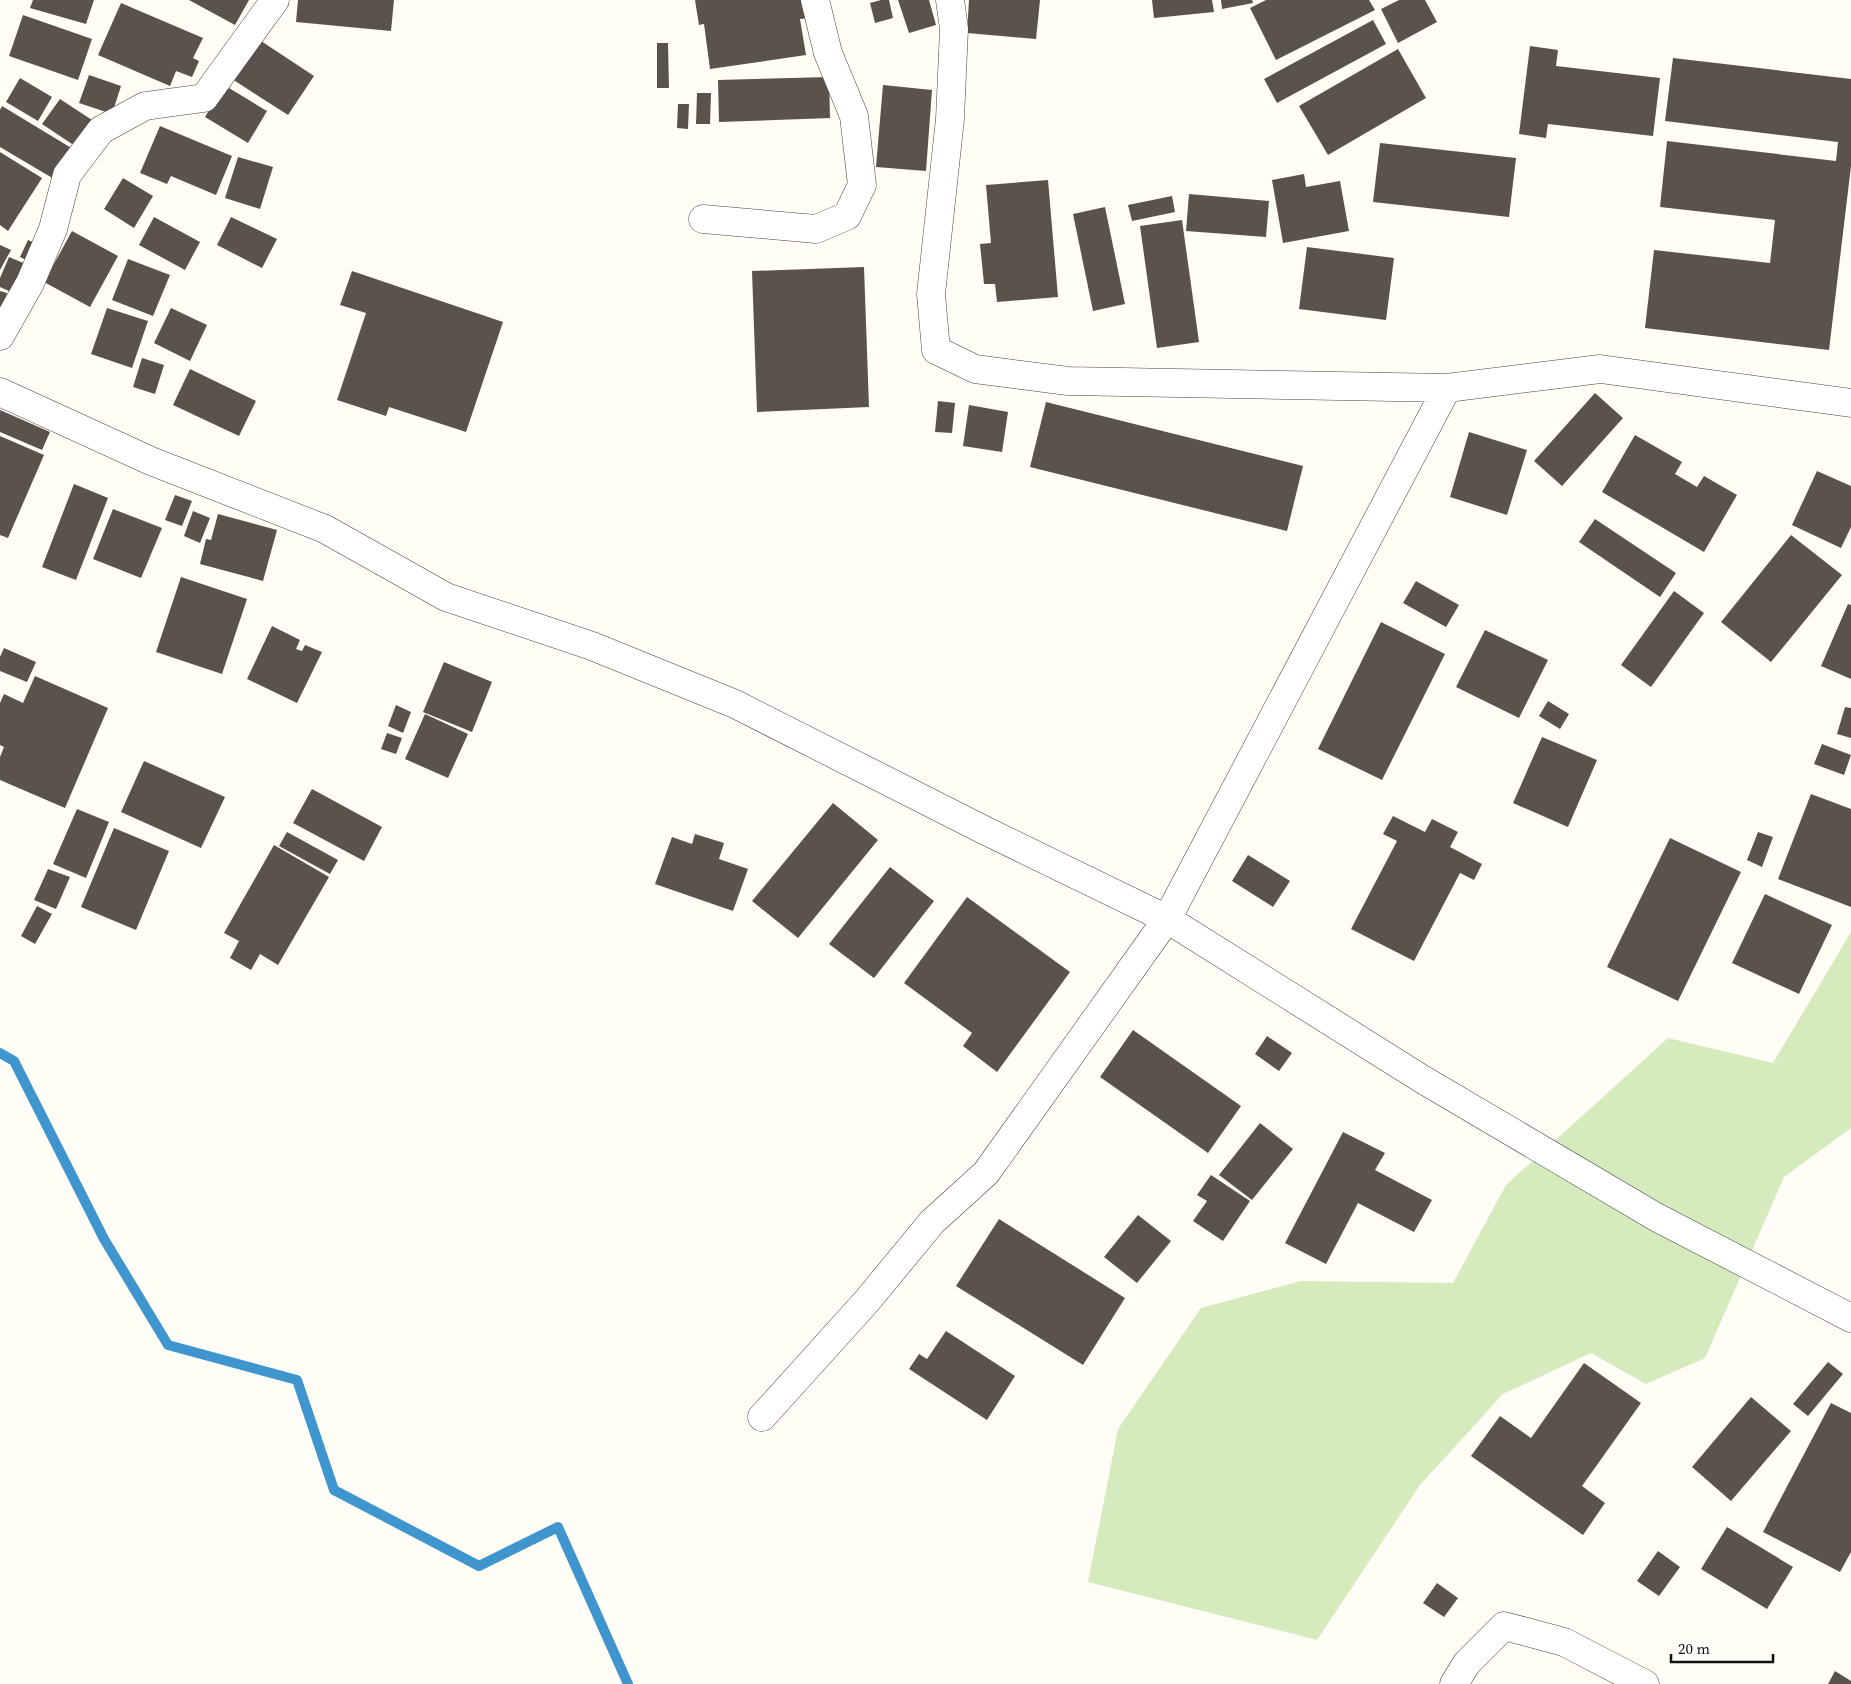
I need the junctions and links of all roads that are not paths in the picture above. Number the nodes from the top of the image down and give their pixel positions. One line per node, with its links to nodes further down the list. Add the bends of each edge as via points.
1 (275, 0): 5 (street, via 204,98 145,106 101,130 67,175 53,229 30,283)
2 (815, 0): 4 (street, via 828,53 854,116 862,184 848,216 816,229)
3 (950, 0): 6 (street, via 954,29 950,119 931,294 936,350 974,369 1068,381)
4 (703, 219)
5 (0, 336)
6 (1447, 388): 8 (street, via 1600,369); 9 (street)
7 (0, 392): 9 (street, via 151,460 325,530 446,597 592,646 734,704)
8 (1851, 403)
9 (1167, 919): 10 (street, via 1422,1080 1640,1208); 11 (street, via 986,1173 932,1222 866,1302)
10 (1851, 1318)
11 (762, 1417)
12 (1454, 1684): 13 (street, via 1467,1663 1504,1626 1564,1642)
13 (1645, 1684)

